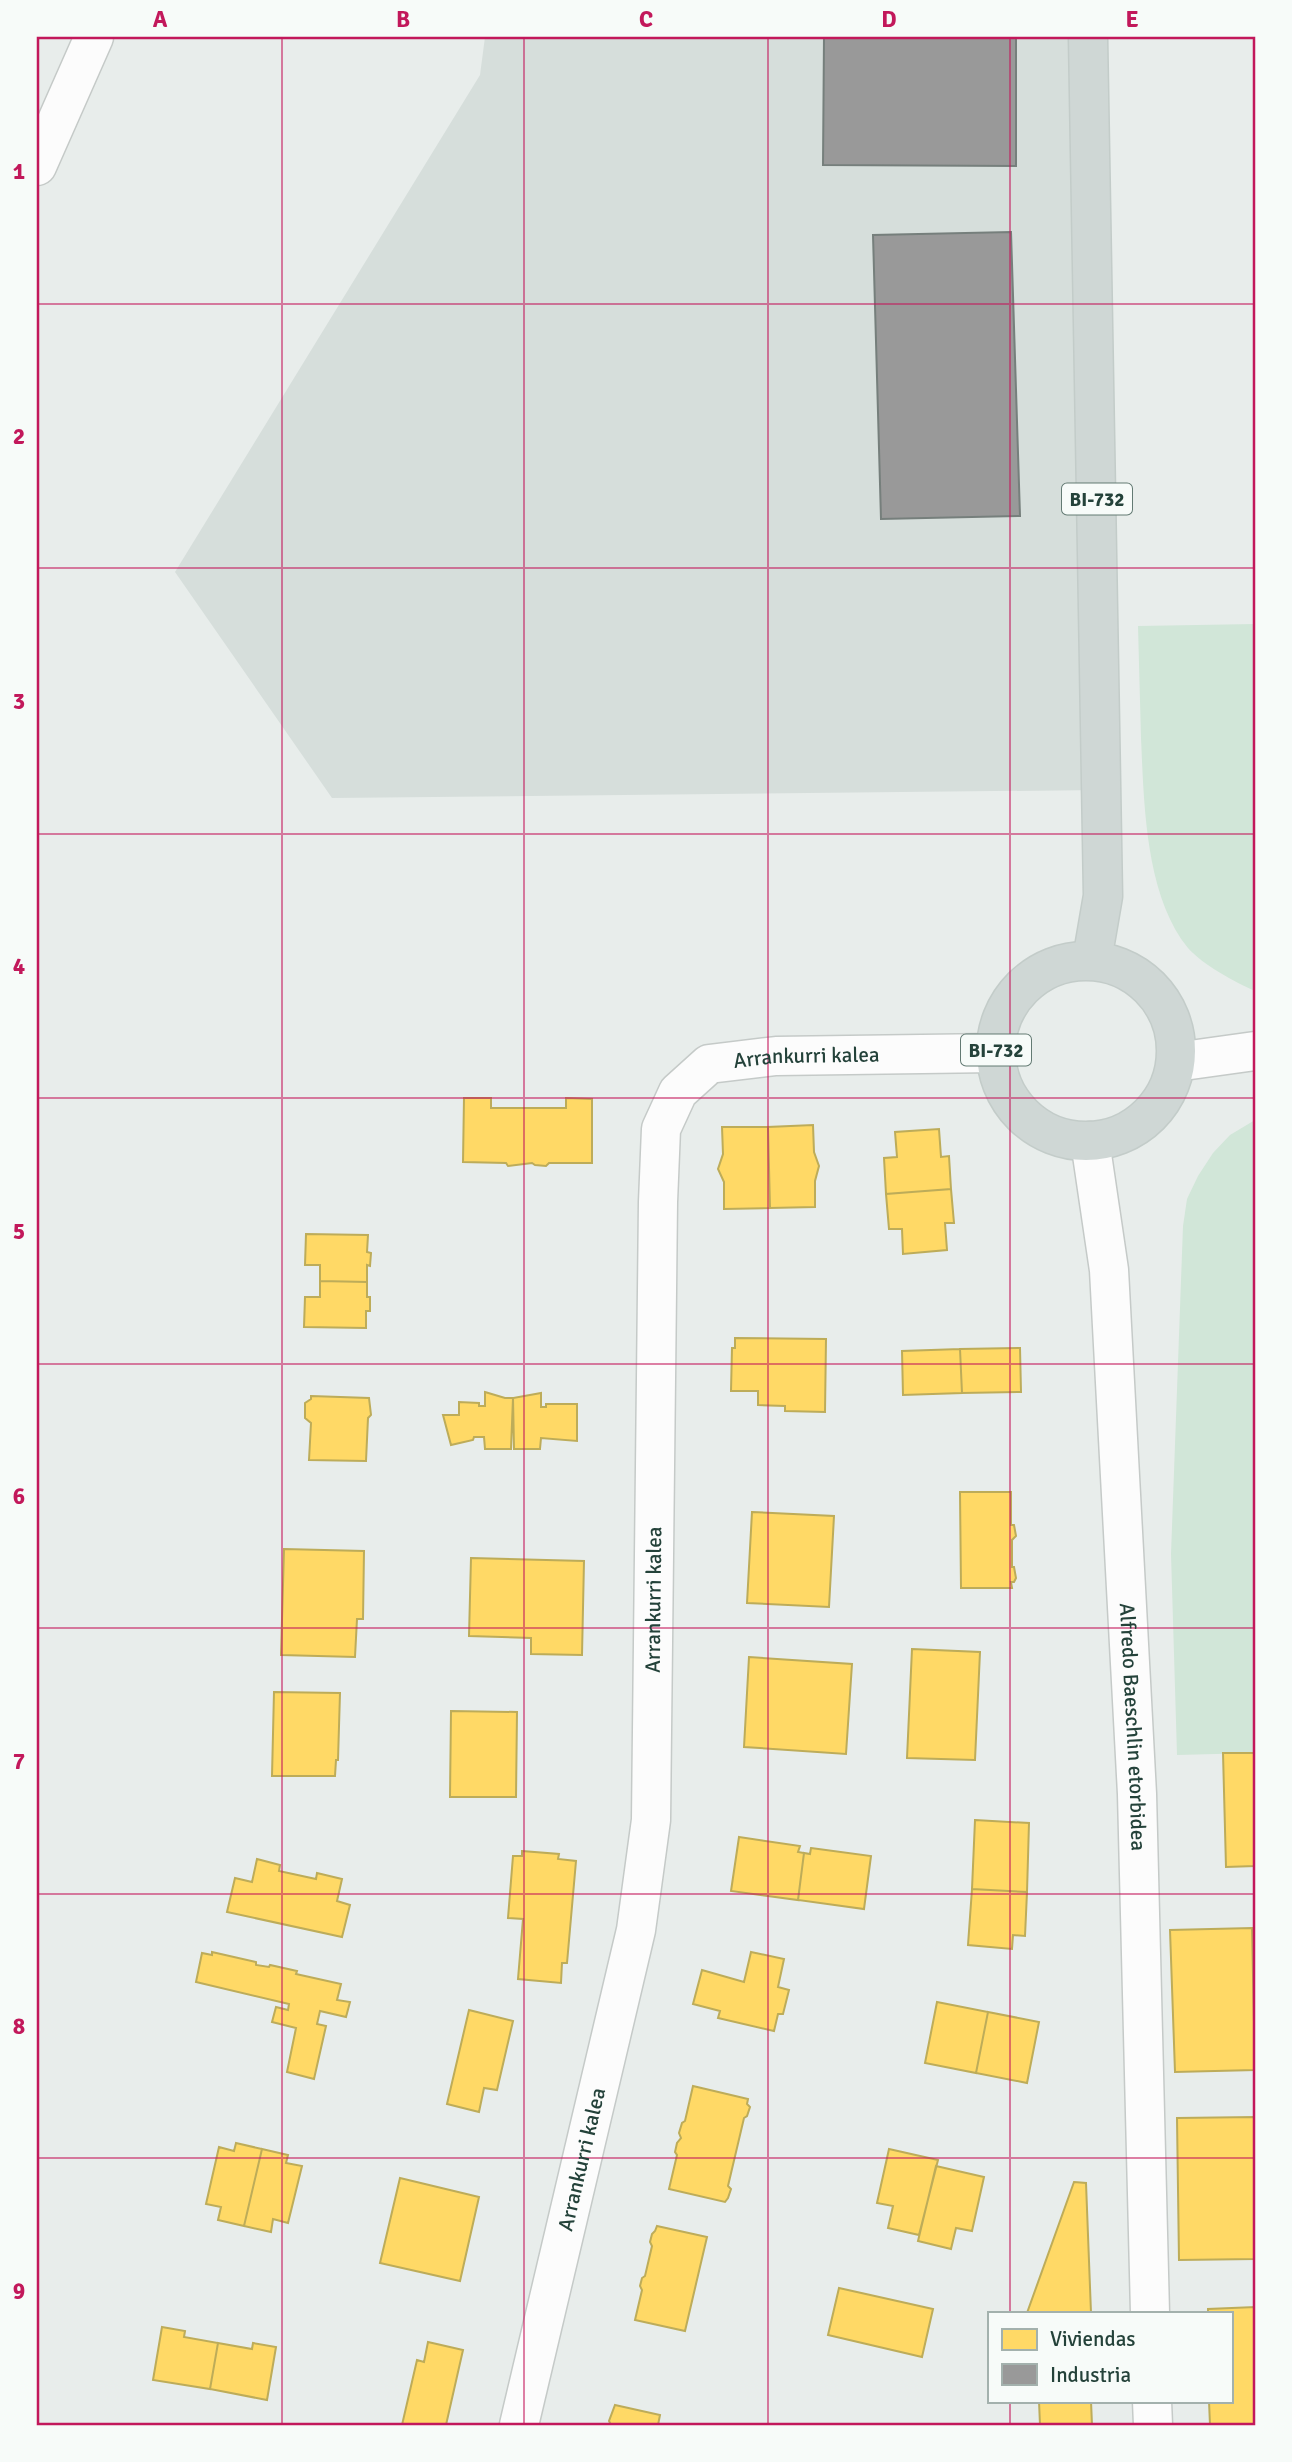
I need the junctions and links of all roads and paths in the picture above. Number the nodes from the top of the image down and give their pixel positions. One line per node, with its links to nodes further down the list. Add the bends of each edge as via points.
1 (94, 37): 3 (street)
2 (1088, 37): 4 (main road, BI-732, via 1103,896)
3 (37, 166)
4 (1092, 960): 6 (main road, BI-732, via 1062,963 1034,976 1020,989 999,1023); 7 (main road, BI-732, via 1121,967 1146,982 1165,1005 1175,1033)
5 (1255, 1051): 7 (street)
6 (995, 1053): 8 (main road, BI-732, via 1000,1081 1015,1107 1035,1126 1062,1138); 11 (street, Arrankurri kalea, via 776,1056 709,1064 678,1092 661,1129 651,1820 636,1930)
7 (1176, 1062): 8 (main road, BI-732, via 1169,1087 1138,1126 1115,1137)
8 (1090, 1141): 9 (street, Alfredo Baeschlin etorbidea, via 1109,1270 1137,1794)
9 (1150, 2312)
10 (1152, 2402): 12 (street)
11 (519, 2425)
12 (1153, 2425)

